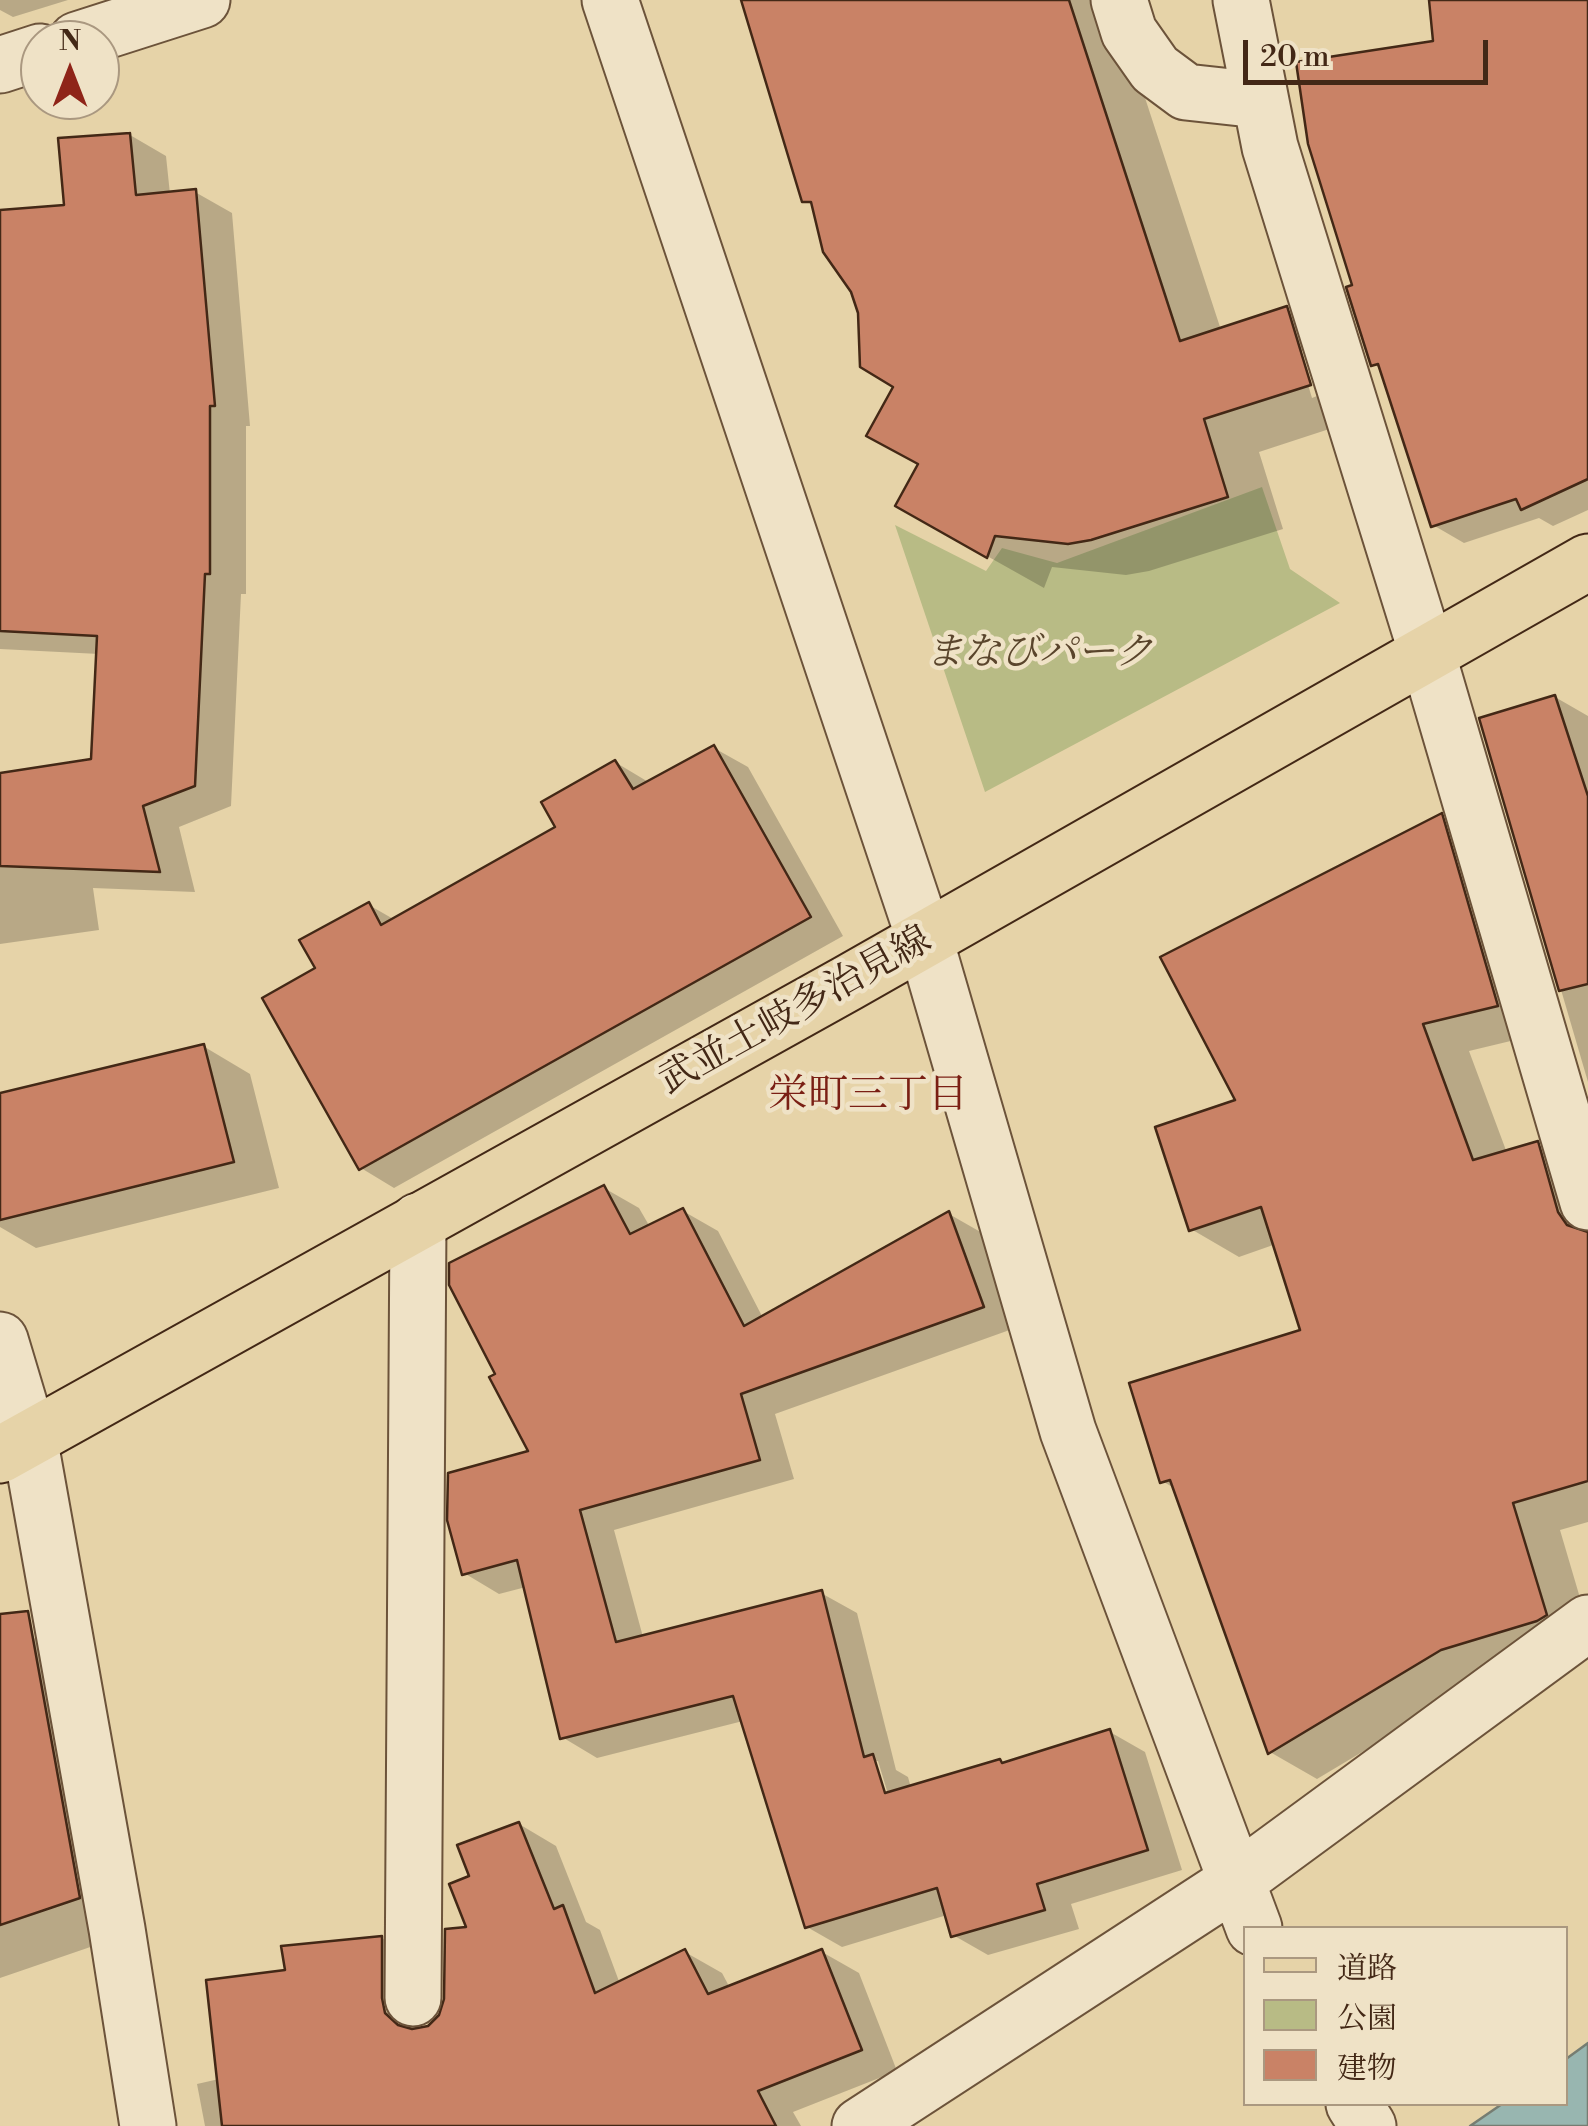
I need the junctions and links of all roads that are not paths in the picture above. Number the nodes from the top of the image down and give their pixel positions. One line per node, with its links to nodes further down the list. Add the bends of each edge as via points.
1 (202, 0): 5 (street)
2 (610, 0): 9 (street)
3 (1119, 0): 6 (street, via 1129,32 1155,69 1186,92)
4 (1242, 0): 6 (street)
5 (120, 26)
6 (1259, 100): 8 (street)
7 (1588, 562): 8 (main road, 武並土岐多治見線)
8 (1427, 653): 9 (main road, 武並土岐多治見線); 10 (street)
9 (925, 940): 11 (main road, 武並土岐多治見線); 15 (street, via 1068,1432)
10 (1588, 1202)
11 (418, 1222): 13 (main road, 武並土岐多治見線); 16 (street)
12 (0, 1340): 13 (street)
13 (15, 1446): 17 (street, via 117,1928)
14 (1588, 1623): 15 (street)
15 (1244, 1906): 18 (street)
16 (413, 1998)
17 (148, 2126)
18 (860, 2126)

